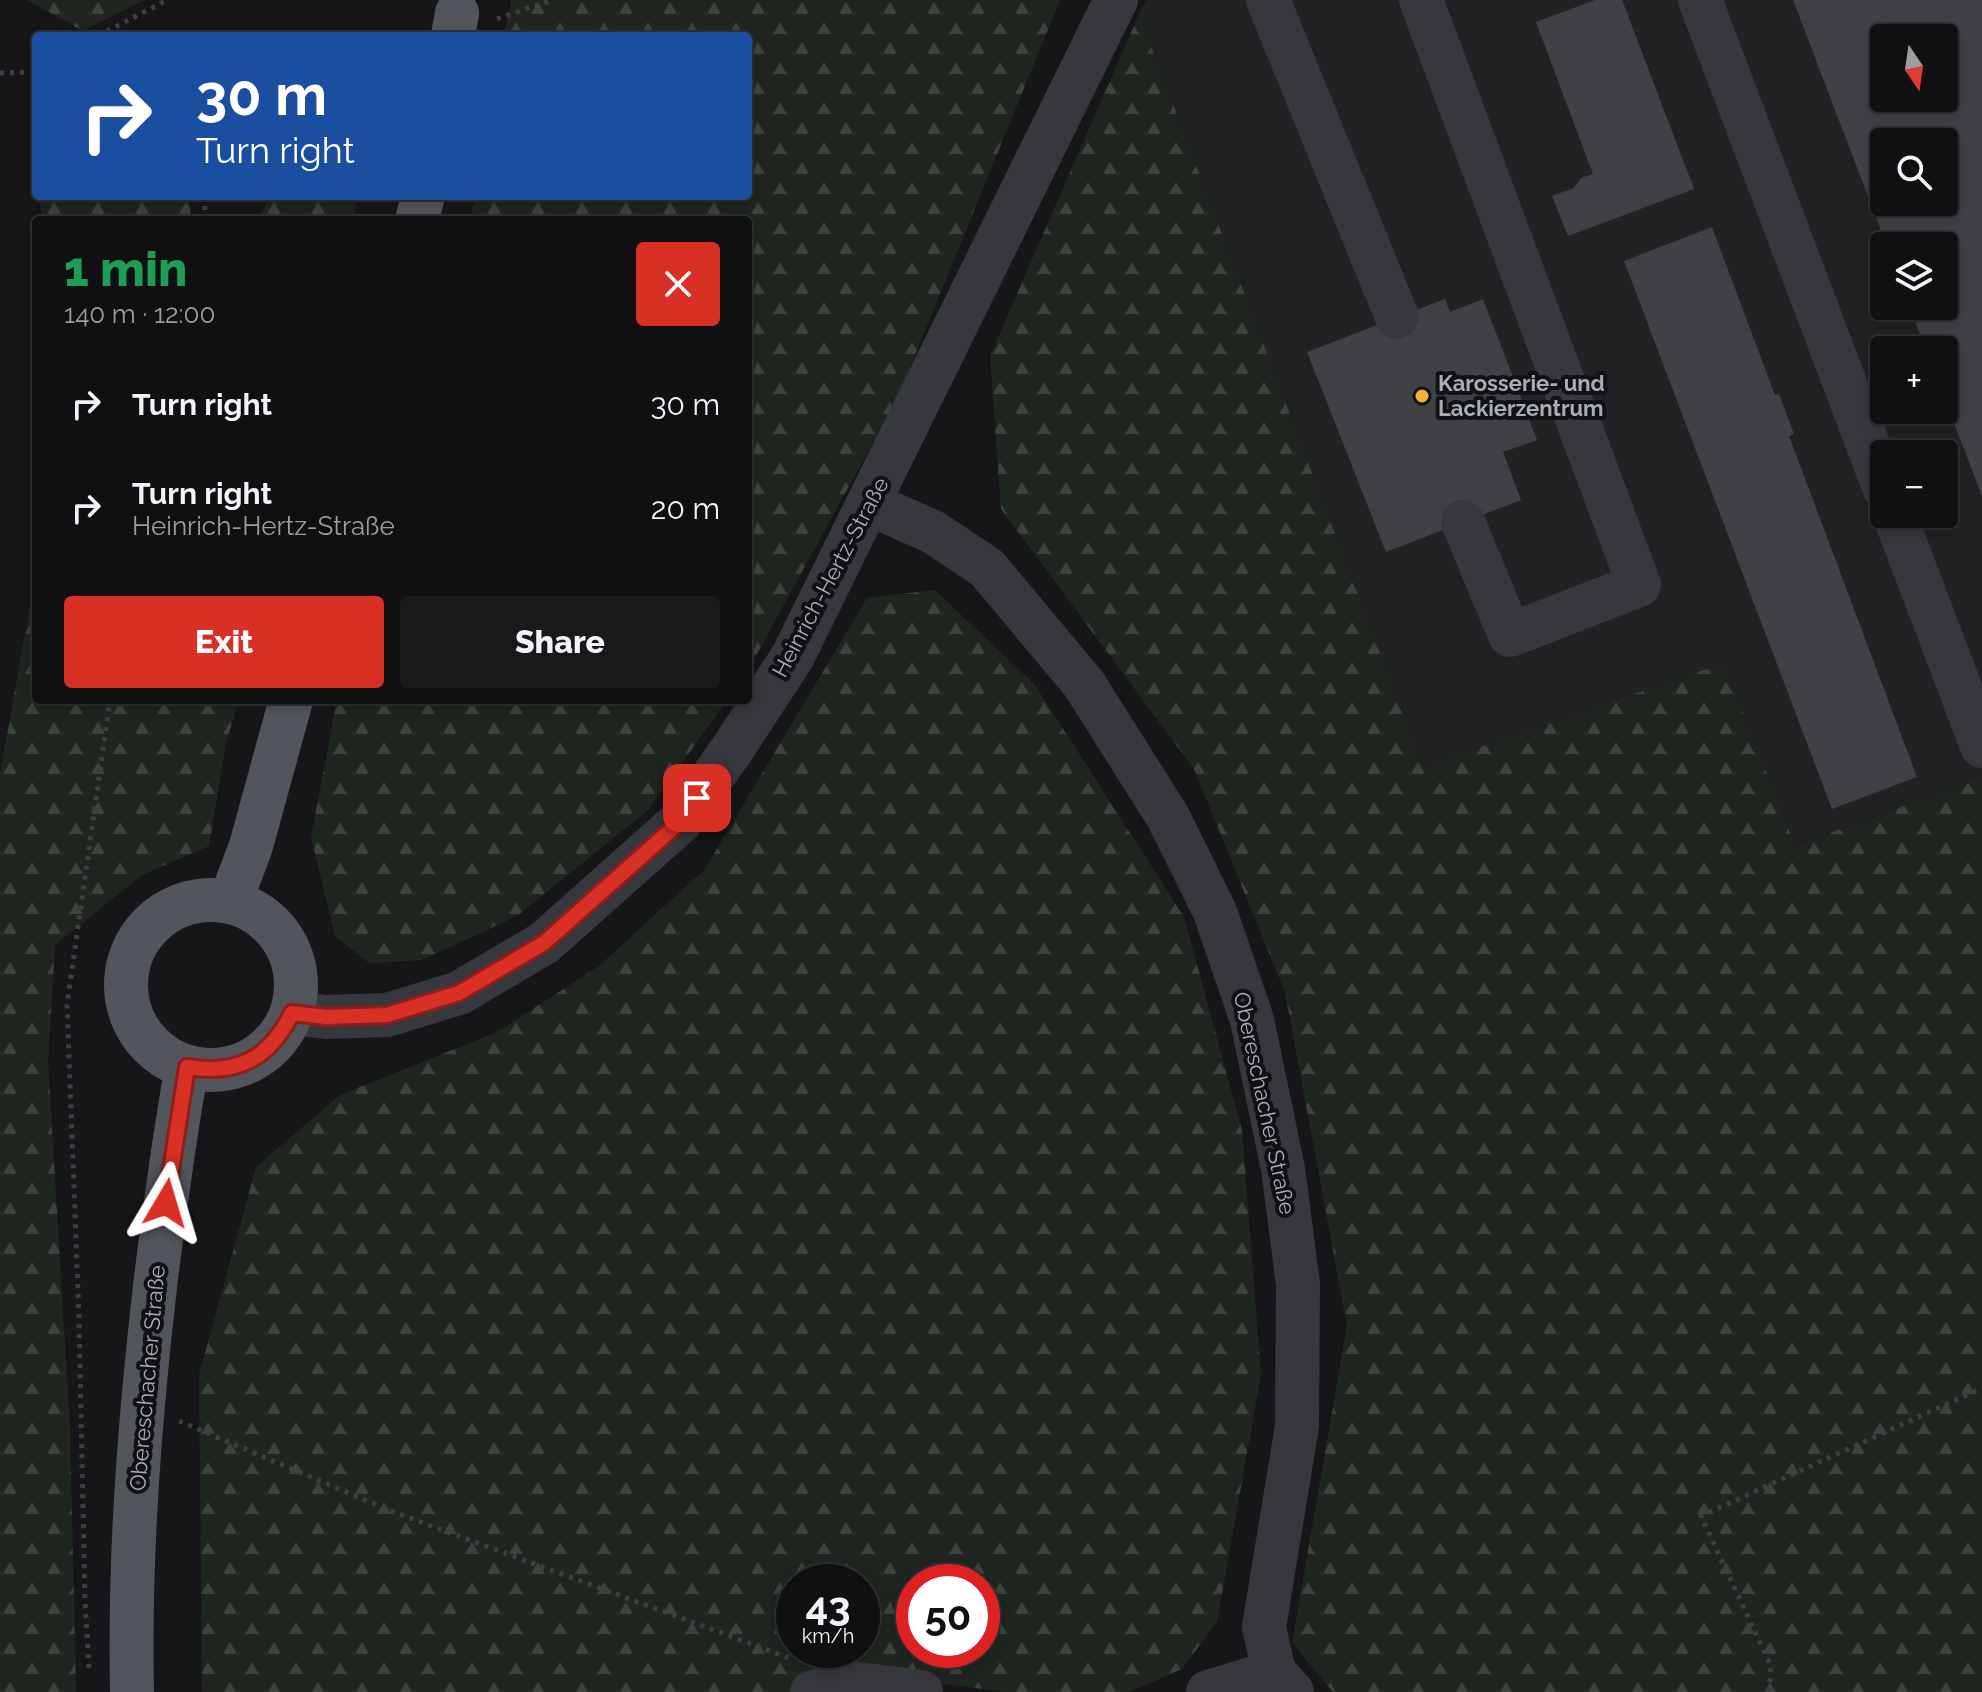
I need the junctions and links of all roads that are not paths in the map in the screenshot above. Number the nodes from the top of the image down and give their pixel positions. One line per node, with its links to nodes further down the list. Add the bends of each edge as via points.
1 (1116, 0): 7 (street, Heinrich-Hertz-Straße)
2 (1268, 0): 5 (street)
3 (1421, 0): 8 (street, via 1639,585 1510,635)
4 (1700, 0): 6 (street)
5 (1397, 317)
6 (1870, 450)
7 (870, 504): 13 (street, Heinrich-Hertz-Straße, via 793,656 681,821 544,943 459,993 387,1015); 16 (street, Obereschacher Straße, via 933,532 987,568 1084,684 1168,817 1215,912 1252,1020 1283,1169 1298,1284 1297,1426 1264,1627)
8 (1463, 522)
9 (1899, 528): 11 (street)
10 (290, 704): 12 (main road)
11 (1982, 746)
12 (230, 902): 13 (main road, via 272,925 287,944 297,990); 14 (main road, via 209,900 167,912 144,935 129,964 128,996 137,1027 167,1058)
13 (292, 1013): 14 (main road, via 268,1049 250,1061 230,1068)
14 (187, 1067): 17 (main road, Obereschacher Straße, via 141,1405)
15 (806, 1677): 18 (street)
16 (1249, 1686)
17 (132, 1692)
18 (921, 1692)

